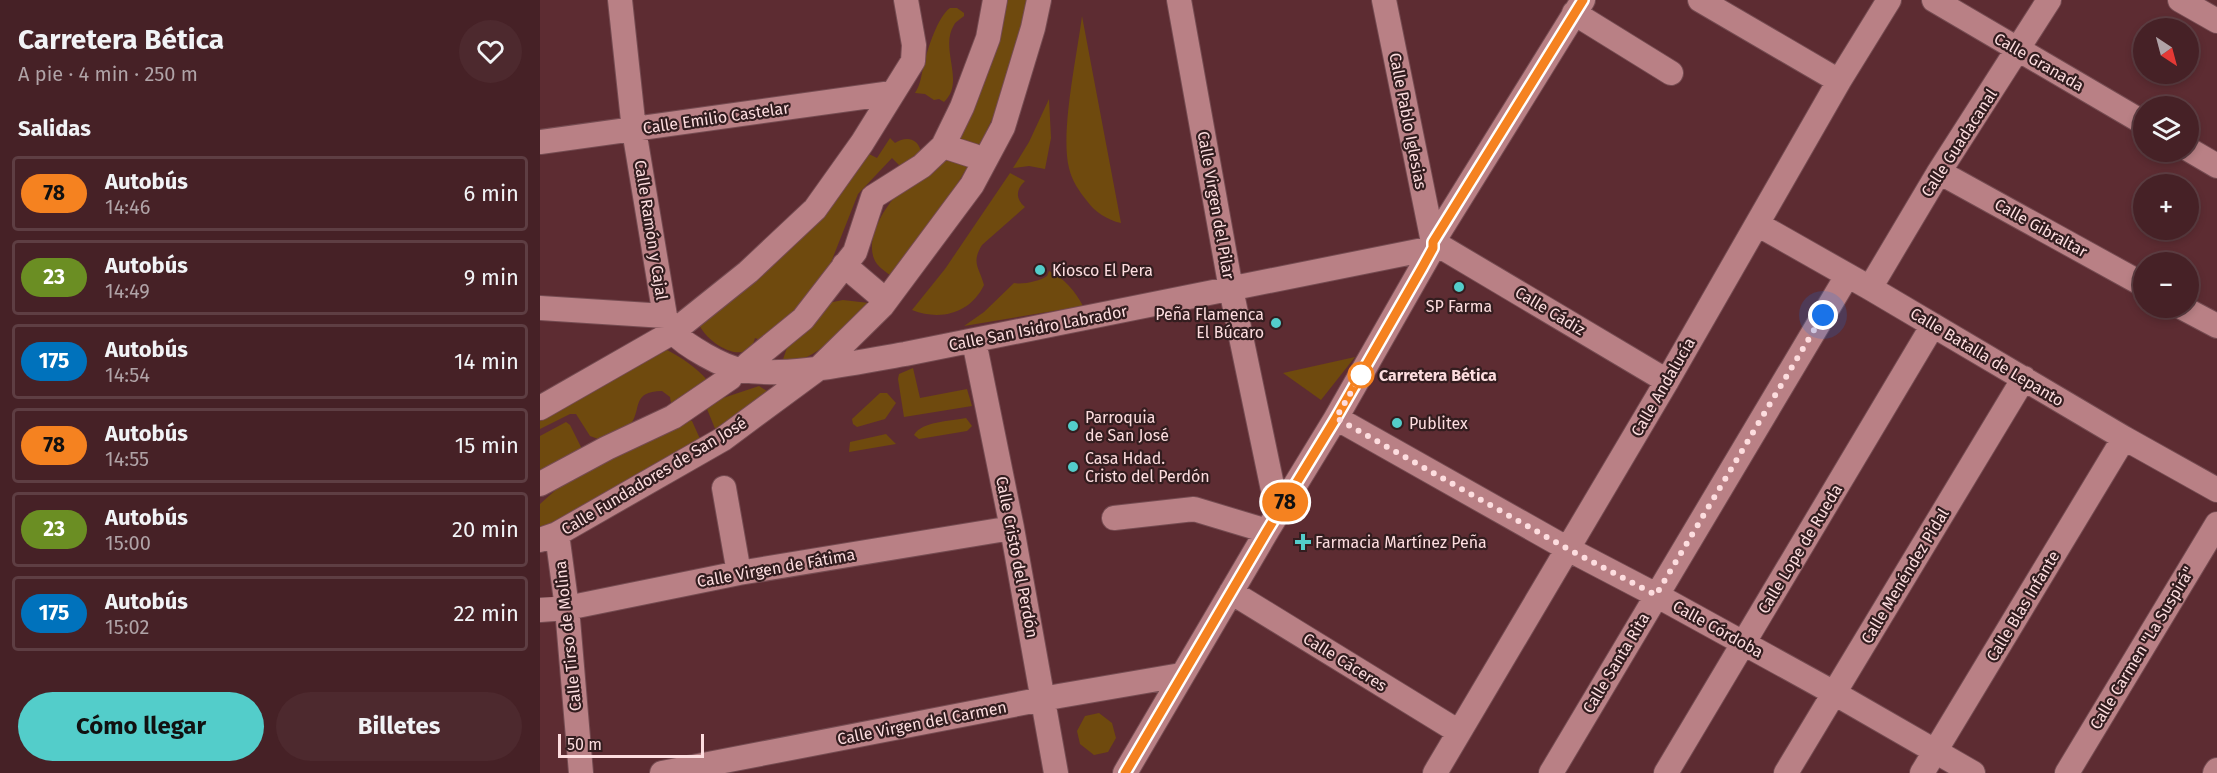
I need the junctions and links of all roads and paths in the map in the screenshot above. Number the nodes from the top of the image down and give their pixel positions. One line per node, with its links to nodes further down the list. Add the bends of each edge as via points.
1 (620, 0): 19 (street, Calle Ramón y Cajal)
2 (906, 0): 17 (street, via 913,61)
3 (996, 0): 21 (street, via 988,38)
4 (1039, 0): 36 (street, Calle Fundadores de San José, via 1003,127 972,185 882,306)
5 (1179, 0): 32 (street, Calle Virgen del Pilar)
6 (1384, 0): 27 (street, Calle Pablo Iglesias)
7 (1700, 0): 16 (street)
8 (1889, 0): 16 (street, Calle Andalucía)
9 (1934, 0): 14 (street, Calle Granada)
10 (2049, 0): 14 (street, Calle Guadacanal)
11 (2180, 0): 13 (street)
12 (1578, 7): 15 (street); 27 (street)
13 (2217, 21)
14 (2019, 50): 18 (street, Calle Granada); 25 (street, Calle Guadacanal)
15 (1671, 73)
16 (1839, 81): 26 (street, Calle Andalucía)
17 (892, 93): 19 (street, Calle Emilio Castelar); 37 (street, via 815,209 748,272)
18 (2133, 117)
19 (634, 130): 20 (street, Calle Emilio Castelar); 37 (street, Calle Ramón y Cajal)
20 (540, 142)
21 (943, 146): 23 (street); 28 (street, via 922,166 873,196 855,252)
22 (2199, 155): 24 (street)
23 (974, 156)
24 (2217, 166)
25 (1940, 172): 30 (street, Calle Gibraltar); 31 (street, Calle Guadacanal)
26 (1757, 224): 29 (street, Calle Batalla de Lepanto); 45 (street, Calle Andalucía)
27 (1433, 245): 32 (street, Calle San Isidro Labrador); 45 (street, Calle Cádiz); 48 (street)
28 (844, 265): 33 (street); 43 (street, via 803,319)
29 (1847, 276): 31 (street, Calle Batalla de Lepanto); 61 (street, Calle Santa Rita)
30 (2133, 279)
31 (1870, 288): 38 (street, Calle Batalla de Lepanto)
32 (1231, 289): 40 (street, Calle San Isidro Labrador); 54 (street, Calle Virgen del Pilar)
33 (877, 293)
34 (540, 308): 37 (street)
35 (2199, 316): 39 (street)
36 (865, 322): 41 (street, via 867,342); 42 (street, Calle Fundadores de San José)
37 (669, 324): 43 (street, via 698,351); 47 (street)
38 (1933, 325): 44 (street, Calle Batalla de Lepanto); 64 (street, Calle Lope de Rueda)
39 (2217, 326)
40 (975, 341): 41 (street, Calle San Isidro Labrador); 56 (street, Calle Cristo del Perdón)
41 (885, 357): 42 (street, Calle San Isidro Labrador)
42 (819, 368): 43 (street, Calle San Isidro Labrador); 46 (street, Calle Fundadores de San José)
43 (740, 371): 46 (street, via 763,380); 50 (street, via 673,417)
44 (2025, 378): 49 (street, Calle Batalla de Lepanto); 66 (street, Calle Menéndez Pidal)
45 (1667, 381): 58 (street, Calle Andalucía)
46 (781, 397): 57 (street, Calle Fundadores de San José, via 723,439)
47 (540, 408)
48 (1336, 418): 54 (street); 58 (street, Calle Córdoba)
49 (2124, 438): 52 (street, Calle Batalla de Lepanto); 69 (street, Calle Blas Infante)
50 (540, 484)
51 (724, 488): 59 (street)
52 (2217, 490)
53 (1113, 518): 54 (street, via 1194,510)
54 (1272, 523): 60 (street)
55 (2217, 524): 80 (street, Calle Carmen "La Suspirá")
56 (1012, 528): 59 (street, Calle Virgen de Fátima); 67 (street, Calle Cristo del Perdón)
57 (548, 537): 62 (street, Calle Tirso de Molina)
58 (1568, 549): 61 (street, Calle Córdoba); 68 (street, Calle Andalucía)
59 (739, 573): 62 (street, Calle Virgen de Fátima)
60 (1231, 592): 65 (street); 68 (street, Calle Cáceres)
61 (1656, 595): 64 (street, Calle Córdoba); 75 (street, Calle Santa Rita)
62 (567, 608): 63 (street, Calle Virgen de Fátima); 71 (street, Calle Tirso de Molina)
63 (540, 610)
64 (1743, 644): 66 (street, Calle Córdoba); 76 (street, Calle Lope de Rueda)
65 (1181, 675): 67 (street, Calle Virgen del Carmen); 70 (street)
66 (1834, 693): 69 (street, Calle Córdoba); 77 (street, Calle Menéndez Pidal)
67 (1043, 699): 72 (street, Calle Virgen del Carmen); 73 (street, Calle Cristo del Perdón)
68 (1459, 732): 74 (street, Calle Andalucía)
69 (1935, 751): 78 (street, Calle Blas Infante); 79 (street, Calle Córdoba)
70 (1133, 770)
71 (581, 773)
72 (662, 773)
73 (1056, 773)
74 (1435, 773)
75 (1551, 773)
76 (1666, 773)
77 (1786, 773)
78 (1922, 773)
79 (1973, 773)
80 (2067, 773)

